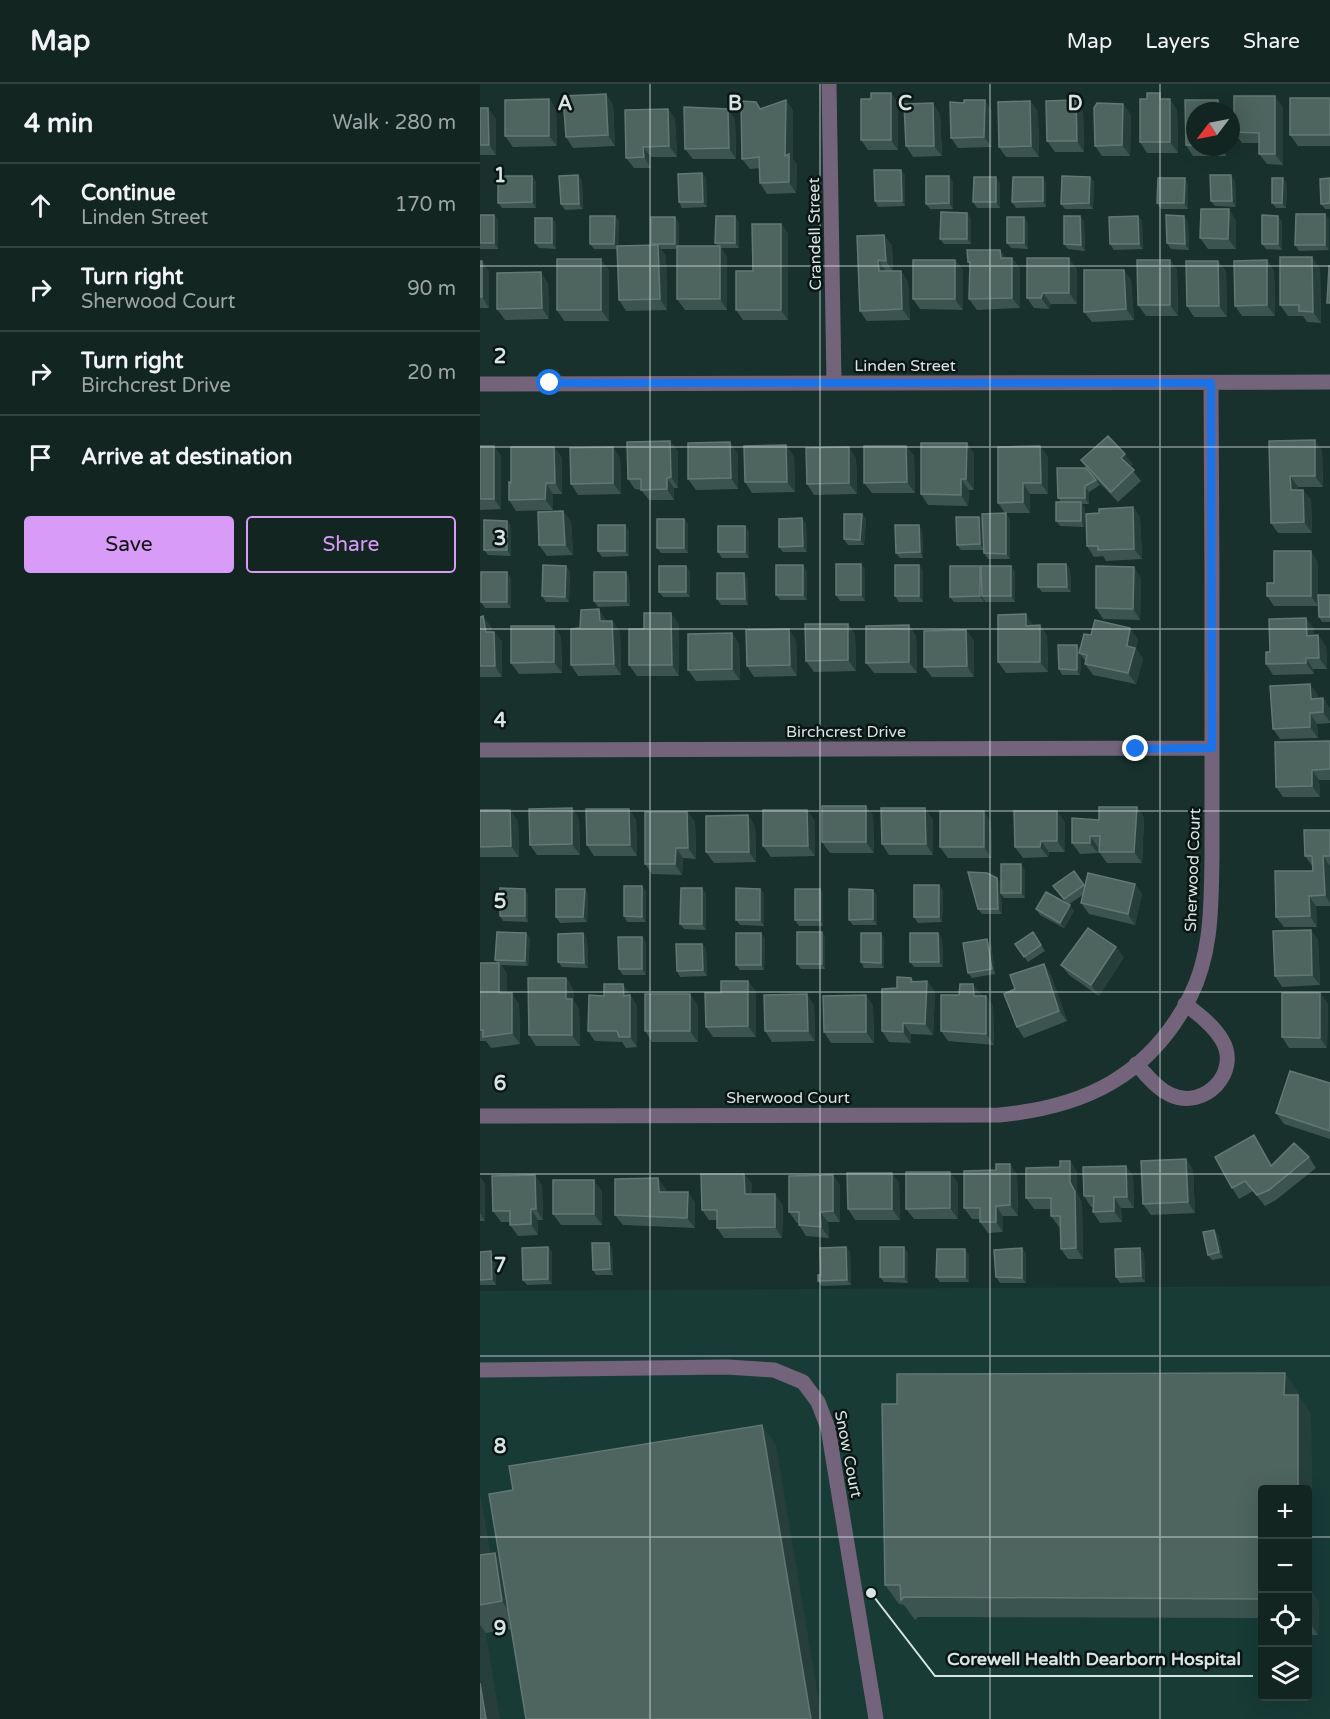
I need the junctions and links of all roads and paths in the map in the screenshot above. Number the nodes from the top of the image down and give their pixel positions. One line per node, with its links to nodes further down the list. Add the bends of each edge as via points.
1 (829, 84): 5 (street, Crandell Street)
2 (1330, 382): 3 (street, Linden Street)
3 (1211, 383): 5 (street, Linden Street); 6 (street, Sherwood Court)
4 (480, 384): 5 (street, Linden Street)
5 (834, 384)
6 (1212, 748): 7 (street, Birchcrest Drive); 8 (street, Sherwood Court, via 1210,931 1203,963)
7 (480, 750)
8 (1185, 1004): 9 (street, Sherwood Court, via 1164,1036); 9 (street, via 1223,1041 1228,1059 1226,1073 1217,1086 1206,1094 1174,1097)
9 (1136, 1065): 10 (street, Sherwood Court, via 1104,1087 1069,1103 999,1115)
10 (480, 1116)
11 (480, 1370): 12 (street, Snow Court, via 727,1367 774,1370 803,1382 818,1402 828,1428)
12 (876, 1719)

